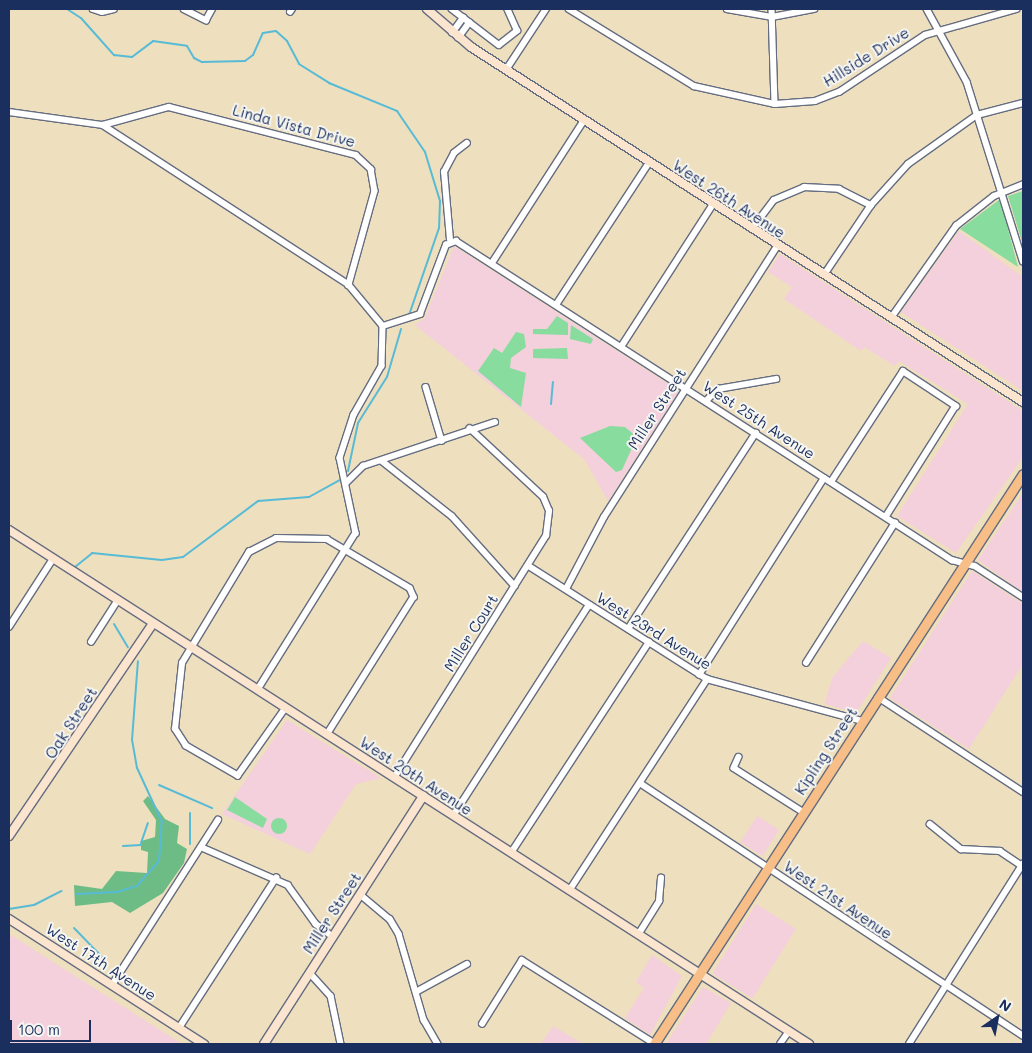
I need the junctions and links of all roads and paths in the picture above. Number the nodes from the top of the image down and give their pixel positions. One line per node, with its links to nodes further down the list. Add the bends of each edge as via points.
1 (93, 9): 2 (street, via 102,12)
2 (114, 9)
3 (184, 9): 4 (street, via 206,20)
4 (212, 9)
5 (427, 9): 19 (street, West 26th Avenue)
6 (452, 9): 16 (street)
7 (507, 9): 17 (street, via 516,31 506,42 494,44)
8 (546, 9): 20 (street)
9 (569, 9): 22 (street, Hillside Drive, via 694,86)
10 (727, 9): 15 (street)
11 (772, 9): 15 (street)
12 (814, 9): 15 (street)
13 (927, 9): 18 (street)
14 (1016, 9): 18 (street, Hillside Drive)
15 (772, 17): 22 (street)
16 (463, 18): 17 (street); 19 (street)
17 (469, 23): 19 (street)
18 (941, 29): 22 (street, Hillside Drive, via 839,92 815,101); 24 (street)
19 (455, 36): 20 (street, West 26th Avenue)
20 (506, 70): 25 (street, West 26th Avenue)
21 (1023, 103): 24 (street)
22 (775, 104)
23 (9, 112): 26 (street, Linda Vista Drive)
24 (977, 115): 30 (street); 32 (street, via 908,164)
25 (584, 120): 28 (street, West 26th Avenue); 37 (street)
26 (103, 125): 39 (street); 39 (street, Linda Vista Drive, via 169,107 362,158 371,169 375,191)
27 (467, 143): 34 (street, via 454,153 444,172)
28 (649, 163): 31 (street, West 26th Avenue); 40 (street)
29 (1023, 184): 30 (street)
30 (1003, 192): 36 (street); 41 (street, via 956,226)
31 (713, 204): 33 (street, West 26th Avenue); 43 (street)
32 (870, 205): 33 (street, via 839,189 804,187 774,200); 38 (street)
33 (752, 230): 35 (street, West 26th Avenue)
34 (450, 240): 37 (street, West 25th Avenue); 42 (street, via 420,314)
35 (777, 246): 38 (street, West 26th Avenue); 46 (street, Miller Street)
36 (1023, 262)
37 (492, 264): 40 (street, West 25th Avenue)
38 (824, 275): 41 (street, West 26th Avenue)
39 (349, 285): 42 (street)
40 (556, 305): 43 (street, West 25th Avenue)
41 (891, 318): 48 (street, West 26th Avenue)
42 (383, 326): 57 (street, via 382,366 356,410 341,450 339,465)
43 (621, 347): 46 (street, West 25th Avenue)
44 (776, 379): 47 (street, via 718,389)
45 (426, 387): 52 (street)
46 (686, 388): 47 (street, West 25th Avenue); 66 (street, Miller Street, via 604,516)
47 (706, 401): 51 (street, West 25th Avenue)
48 (1023, 402)
49 (495, 422): 50 (street)
50 (470, 430): 52 (street); 64 (street, Miller Court, via 543,497 549,511 547,529)
51 (756, 433): 55 (street, West 25th Avenue); 72 (street)
52 (442, 441): 53 (street)
53 (382, 462): 57 (street, via 363,466); 65 (street, via 452,516)
54 (1023, 474): 63 (main road, Kipling Street)
55 (824, 478): 56 (street, West 25th Avenue); 77 (street)
56 (831, 482): 58 (street, West 25th Avenue); 58 (street, via 903,371 956,406)
57 (346, 483): 61 (street, via 356,520)
58 (886, 517): 59 (street, West 25th Avenue)
59 (895, 523): 63 (street, West 25th Avenue); 76 (street)
60 (9, 530): 62 (street, West 20th Avenue)
61 (349, 549): 75 (street, via 310,536 262,543 249,552); 79 (street); 83 (street, via 410,588 414,597)
62 (53, 558): 68 (street, West 20th Avenue); 71 (street)
63 (964, 564): 67 (street, West 25th Avenue); 80 (main road, Kipling Street)
64 (529, 566): 65 (street, Miller Court); 66 (street, West 23rd Avenue)
65 (516, 586): 85 (street, Miller Court)
66 (566, 589): 69 (street, West 23rd Avenue)
67 (1023, 597)
68 (118, 600): 70 (street, West 20th Avenue); 73 (street)
69 (589, 605): 72 (street, West 23rd Avenue); 90 (street)
70 (153, 623): 75 (street, West 20th Avenue); 93 (street, Oak Street)
71 (9, 626)
72 (628, 629): 74 (street, West 23rd Avenue)
73 (91, 642)
74 (649, 642): 77 (street, West 23rd Avenue); 95 (street)
75 (190, 646): 79 (street, West 20th Avenue); 81 (street, via 179,675 176,735 186,746 238,776)
76 (806, 663)
77 (699, 675): 78 (street, West 23rd Avenue)
78 (706, 679): 82 (street, West 23rd Avenue); 86 (street)
79 (258, 690): 81 (street, West 20th Avenue)
80 (878, 697): 82 (main road, Kipling Street); 87 (street)
81 (286, 708): 83 (street, West 20th Avenue)
82 (862, 721): 89 (main road, Kipling Street)
83 (327, 735): 85 (street, West 20th Avenue)
84 (740, 757): 89 (street, via 734,768)
85 (394, 778): 88 (street, West 20th Avenue)
86 (640, 783): 97 (street, West 21st Avenue); 100 (street)
87 (1023, 792)
88 (423, 796): 90 (street, West 20th Avenue); 101 (street, Miller Street)
89 (803, 812): 97 (main road, Kipling Street)
90 (453, 816): 95 (street, West 20th Avenue)
91 (218, 820): 94 (street)
92 (930, 824): 96 (street, via 960,849 1000,851)
93 (9, 836)
94 (201, 847): 98 (street); 108 (street)
95 (511, 853): 100 (street, West 20th Avenue)
96 (1023, 865): 109 (street)
97 (768, 867): 107 (main road, Kipling Street); 109 (street, West 21st Avenue)
98 (276, 878): 104 (street, via 295,892 316,924); 112 (street)
99 (661, 878): 103 (street, via 659,901)
100 (569, 891): 103 (street, West 20th Avenue)
101 (361, 895): 104 (street, Miller Street); 110 (street, via 393,924)
102 (9, 919): 108 (street, West 17th Avenue)
103 (638, 935): 107 (street, West 20th Avenue)
104 (334, 937): 106 (street, Miller Street)
105 (468, 964): 110 (street)
106 (310, 973): 116 (street, Miller Street); 117 (street, via 331,996)
107 (699, 974): 113 (street, West 20th Avenue); 119 (main road, Kipling Street)
108 (112, 985): 112 (street, West 17th Avenue)
109 (946, 985): 114 (street, West 21st Avenue); 122 (street)
110 (416, 992): 118 (street)
111 (482, 1024): 119 (street, via 522,960)
112 (179, 1028): 115 (street, West 17th Avenue)
113 (789, 1031): 120 (street); 121 (street, West 20th Avenue)
114 (1023, 1036)
115 (204, 1044)
116 (264, 1044)
117 (341, 1044)
118 (438, 1044)
119 (654, 1044)
120 (780, 1044)
121 (810, 1044)
122 (908, 1044)

